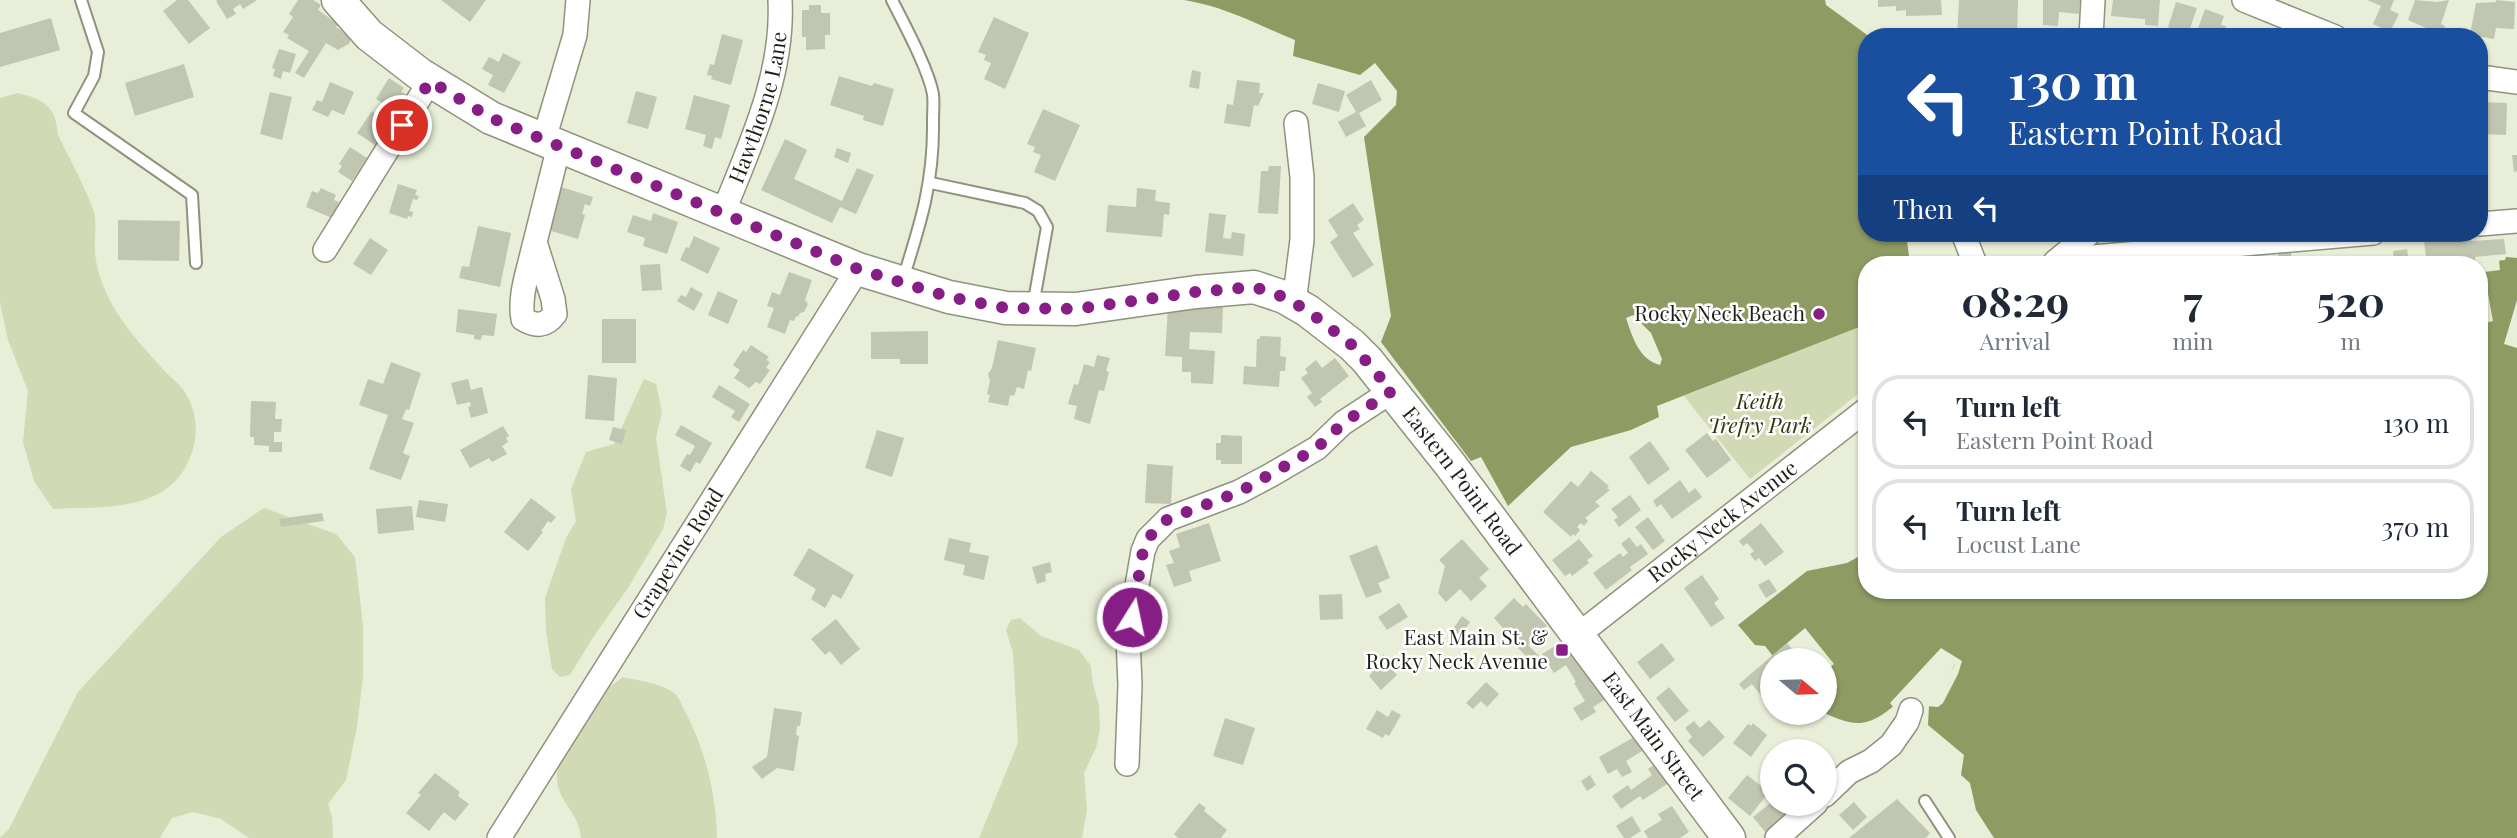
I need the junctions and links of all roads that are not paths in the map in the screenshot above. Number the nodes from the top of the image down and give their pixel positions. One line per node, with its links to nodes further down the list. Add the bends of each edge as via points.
1 (81, 0): 25 (lane, via 98,52 94,76 74,113 192,195)
2 (338, 0): 11 (main road, Eastern Point Road, via 369,35)
3 (578, 0): 14 (street, via 575,35)
4 (780, 0): 16 (street, Hawthorne Lane, via 781,21 768,98)
5 (892, 0): 15 (lane, via 933,93)
6 (2093, 0): 8 (street)
7 (2244, 0): 9 (street)
8 (2091, 28)
9 (2313, 28)
10 (2488, 78): 12 (street)
11 (430, 81): 14 (main road, Eastern Point Road, via 491,118); 22 (street)
12 (2517, 82)
13 (1296, 123): 28 (street, via 1302,240)
14 (551, 143): 16 (main road, Eastern Point Road); 19 (street)
15 (930, 183): 27 (lane); 29 (lane, via 1025,203 1038,211 1047,227)
16 (723, 213): 26 (main road, Eastern Point Road)
17 (2517, 220): 18 (street)
18 (2488, 223)
19 (535, 242)
20 (2076, 242): 23 (street)
21 (2268, 242): 24 (street)
22 (325, 250)
23 (2062, 256)
24 (2104, 256)
25 (196, 263)
26 (858, 269): 27 (main road, Eastern Point Road); 39 (street, Grapevine Road)
27 (902, 282): 29 (main road, Eastern Point Road, via 949,297)
28 (1294, 303): 29 (main road, Eastern Point Road, via 1254,287 1101,306); 30 (main road, Eastern Point Road, via 1352,345)
29 (1033, 309)
30 (1392, 391): 32 (main road, Eastern Point Road); 34 (street, via 1343,423 1317,448 1239,492 1168,519 1148,539 1128,638)
31 (1858, 416): 32 (street, Rocky Neck Avenue)
32 (1578, 635): 40 (main road, East Main Street)
33 (1911, 710): 35 (street, via 1891,745)
34 (1127, 764)
35 (1837, 784)
36 (1925, 801): 38 (lane)
37 (1802, 816): 41 (street)
38 (1947, 837)
39 (499, 838)
40 (1729, 838)
41 (1777, 838)

